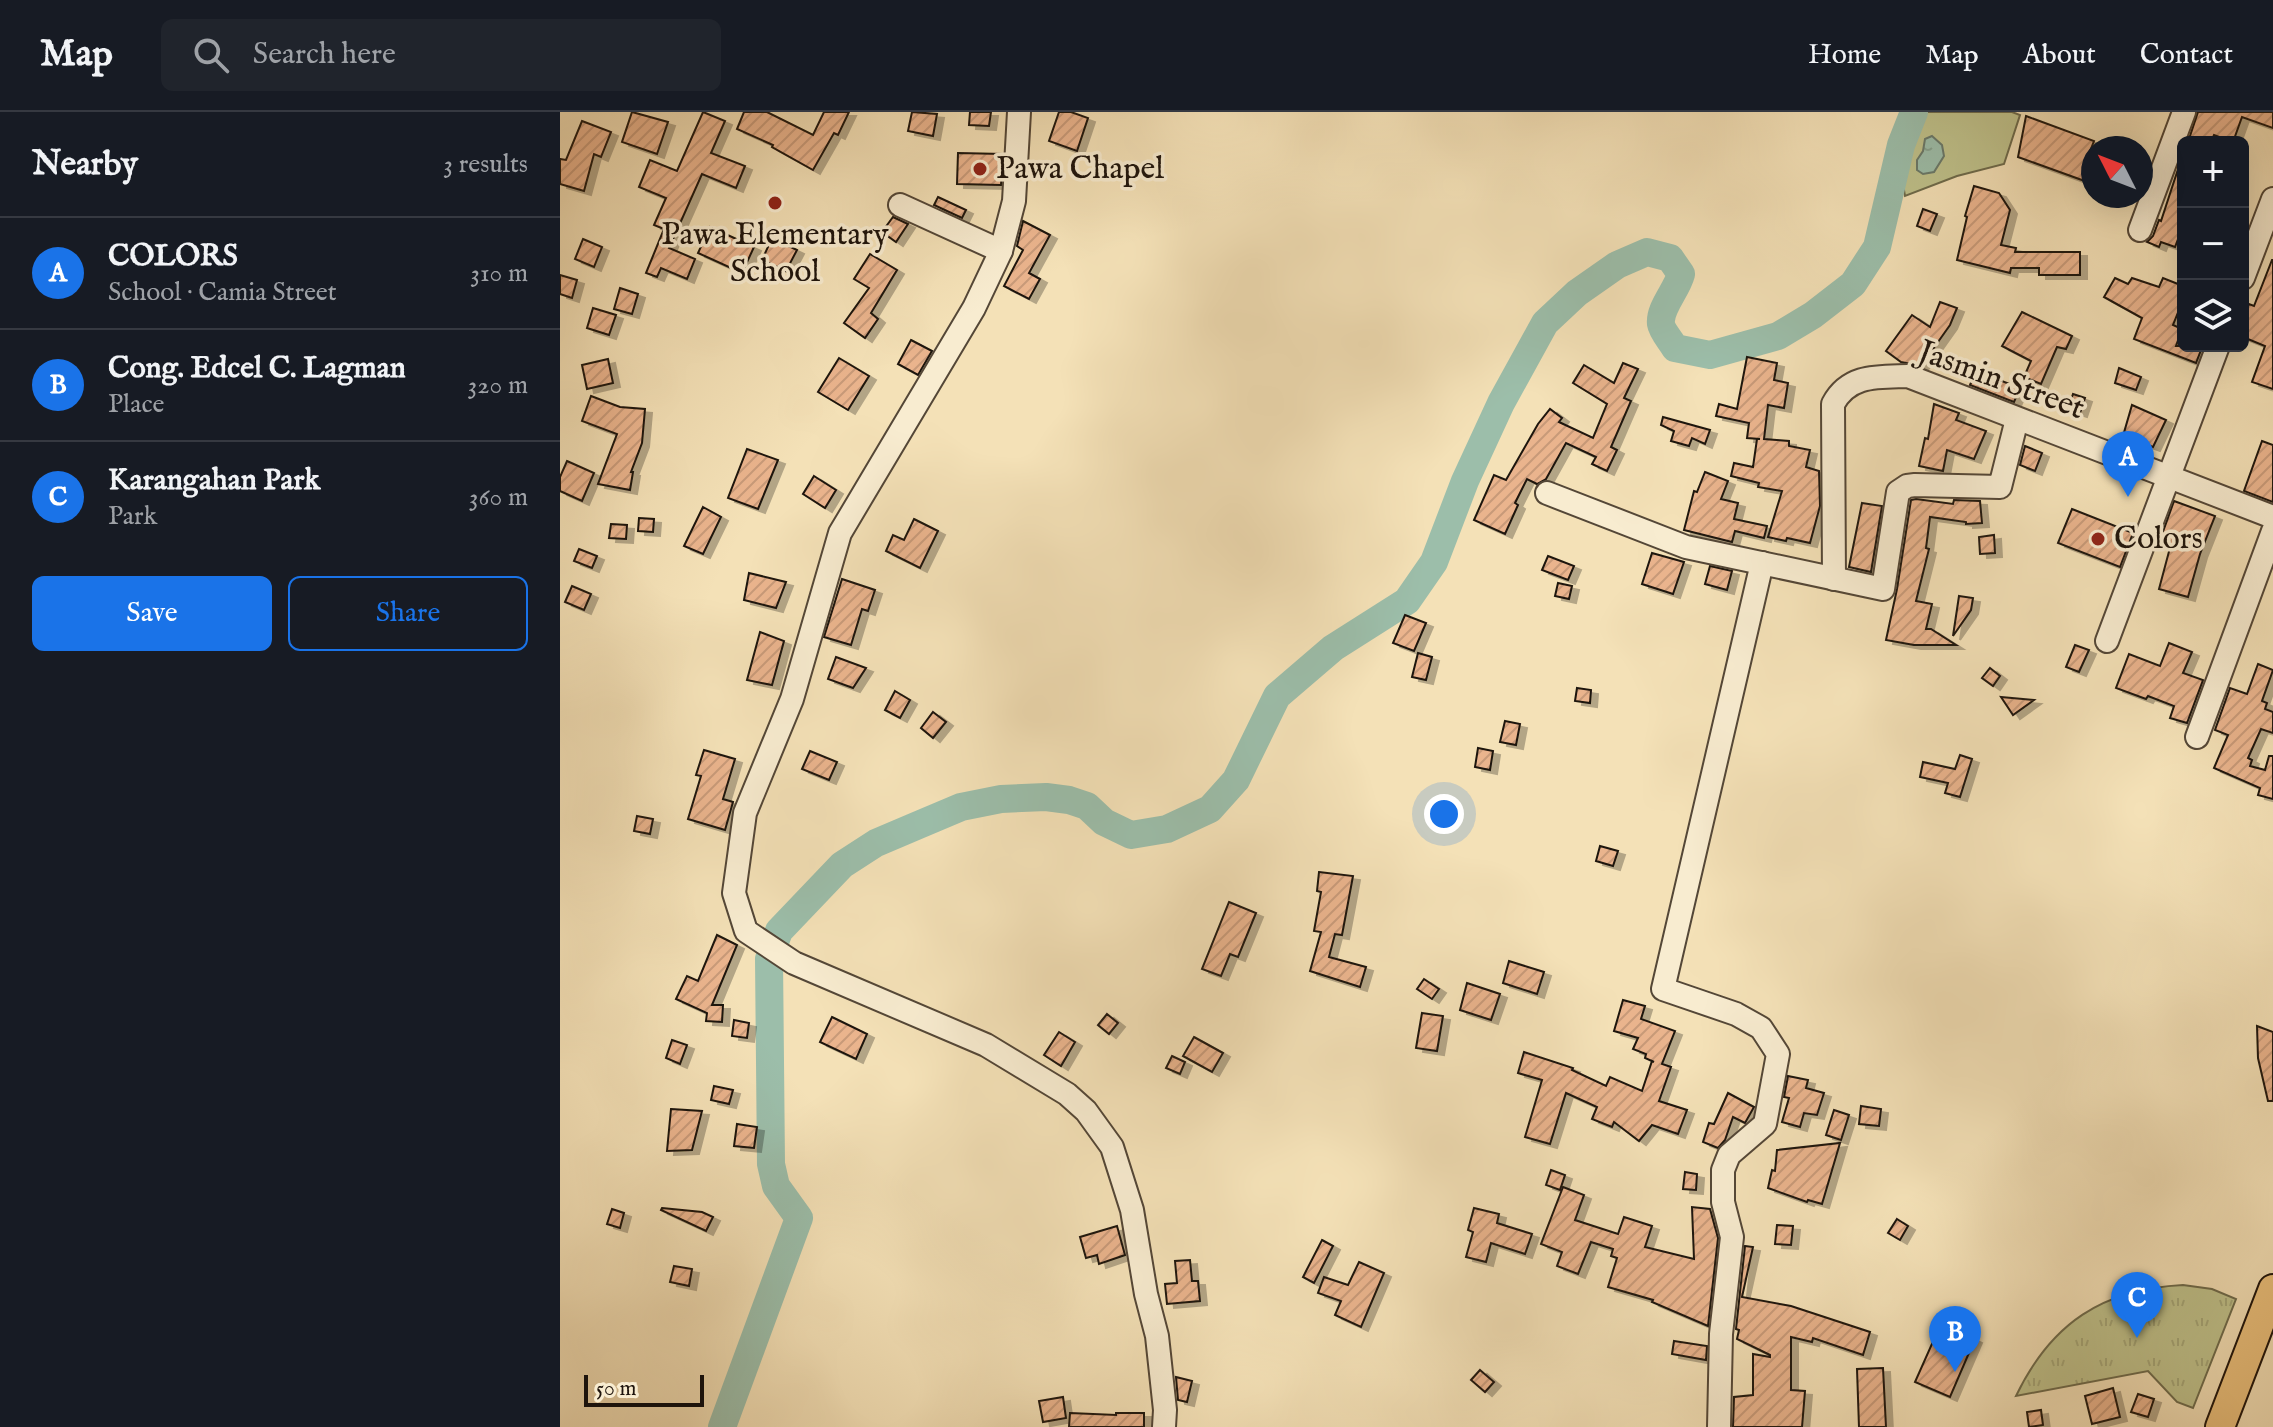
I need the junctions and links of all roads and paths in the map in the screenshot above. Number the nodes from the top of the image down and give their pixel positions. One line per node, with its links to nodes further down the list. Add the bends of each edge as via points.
1 (1019, 112): 6 (street, via 1014,201)
2 (2184, 112): 5 (street)
3 (2273, 199): 7 (street)
4 (900, 205): 6 (street)
5 (2140, 230)
6 (1001, 251): 19 (street, via 967,320 840,533 792,699 745,813 734,893 746,931 794,963 986,1045 1086,1111 1112,1147 1132,1210 1157,1336)
7 (2249, 262)
8 (2216, 352): 10 (street)
9 (2017, 419): 10 (street, Jasmin Street); 15 (street, via 2000,487 1902,488 1883,589); 15 (street, Jasmin Street, via 1908,376 1860,379 1838,394 1831,418)
10 (2169, 479): 12 (street, Jasmin Street); 16 (street)
11 (1547, 493): 14 (street, via 1686,547)
12 (2273, 517)
13 (2273, 531): 17 (street)
14 (1762, 563): 15 (street); 20 (street, via 1663,989 1761,1028 1778,1054 1765,1124 1729,1155 1723,1170 1723,1202 1732,1237 1721,1334)
15 (1834, 579)
16 (2107, 641)
17 (2197, 737)
18 (2273, 1289): 21 (main road)
19 (1164, 1427)
20 (1719, 1427)
21 (2220, 1427)

